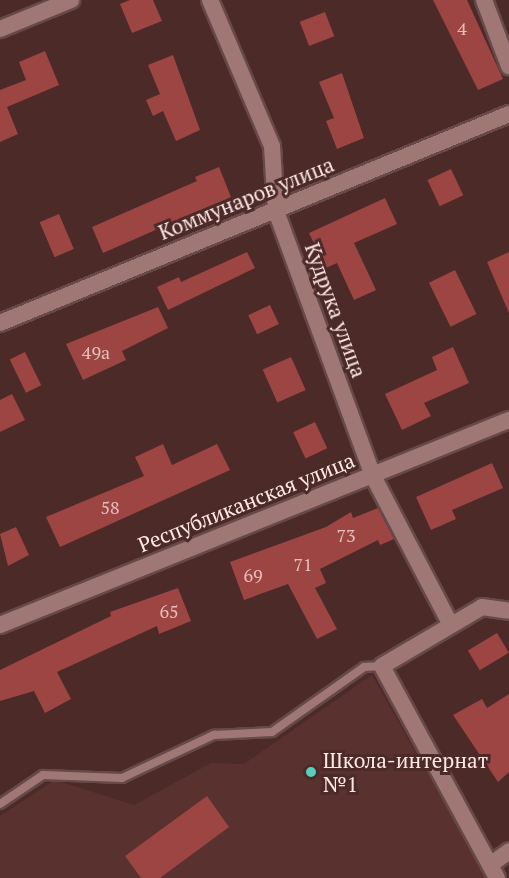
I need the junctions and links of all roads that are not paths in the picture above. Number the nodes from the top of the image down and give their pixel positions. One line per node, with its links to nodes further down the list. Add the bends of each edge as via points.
1 (71, 0): 4 (street)
2 (210, 0): 7 (street, Кудрука улица, via 272,146)
3 (484, 0): 5 (street)
4 (0, 29)
5 (509, 66)
6 (509, 114): 7 (street, Коммунаров улица)
7 (276, 211): 8 (street, Коммунаров улица); 10 (street, Кудрука улица)
8 (0, 323)
9 (509, 420): 10 (street, Республиканская улица)
10 (373, 476): 12 (street, Республиканская улица); 13 (street, Кудрука улица)
11 (509, 611): 13 (street, via 482,607)
12 (0, 625)
13 (451, 626): 14 (street)
14 (382, 666): 15 (lane, via 364,667 272,732 214,735 122,778 43,775); 17 (street)
15 (0, 804)
16 (509, 851): 17 (street)
17 (494, 872)

